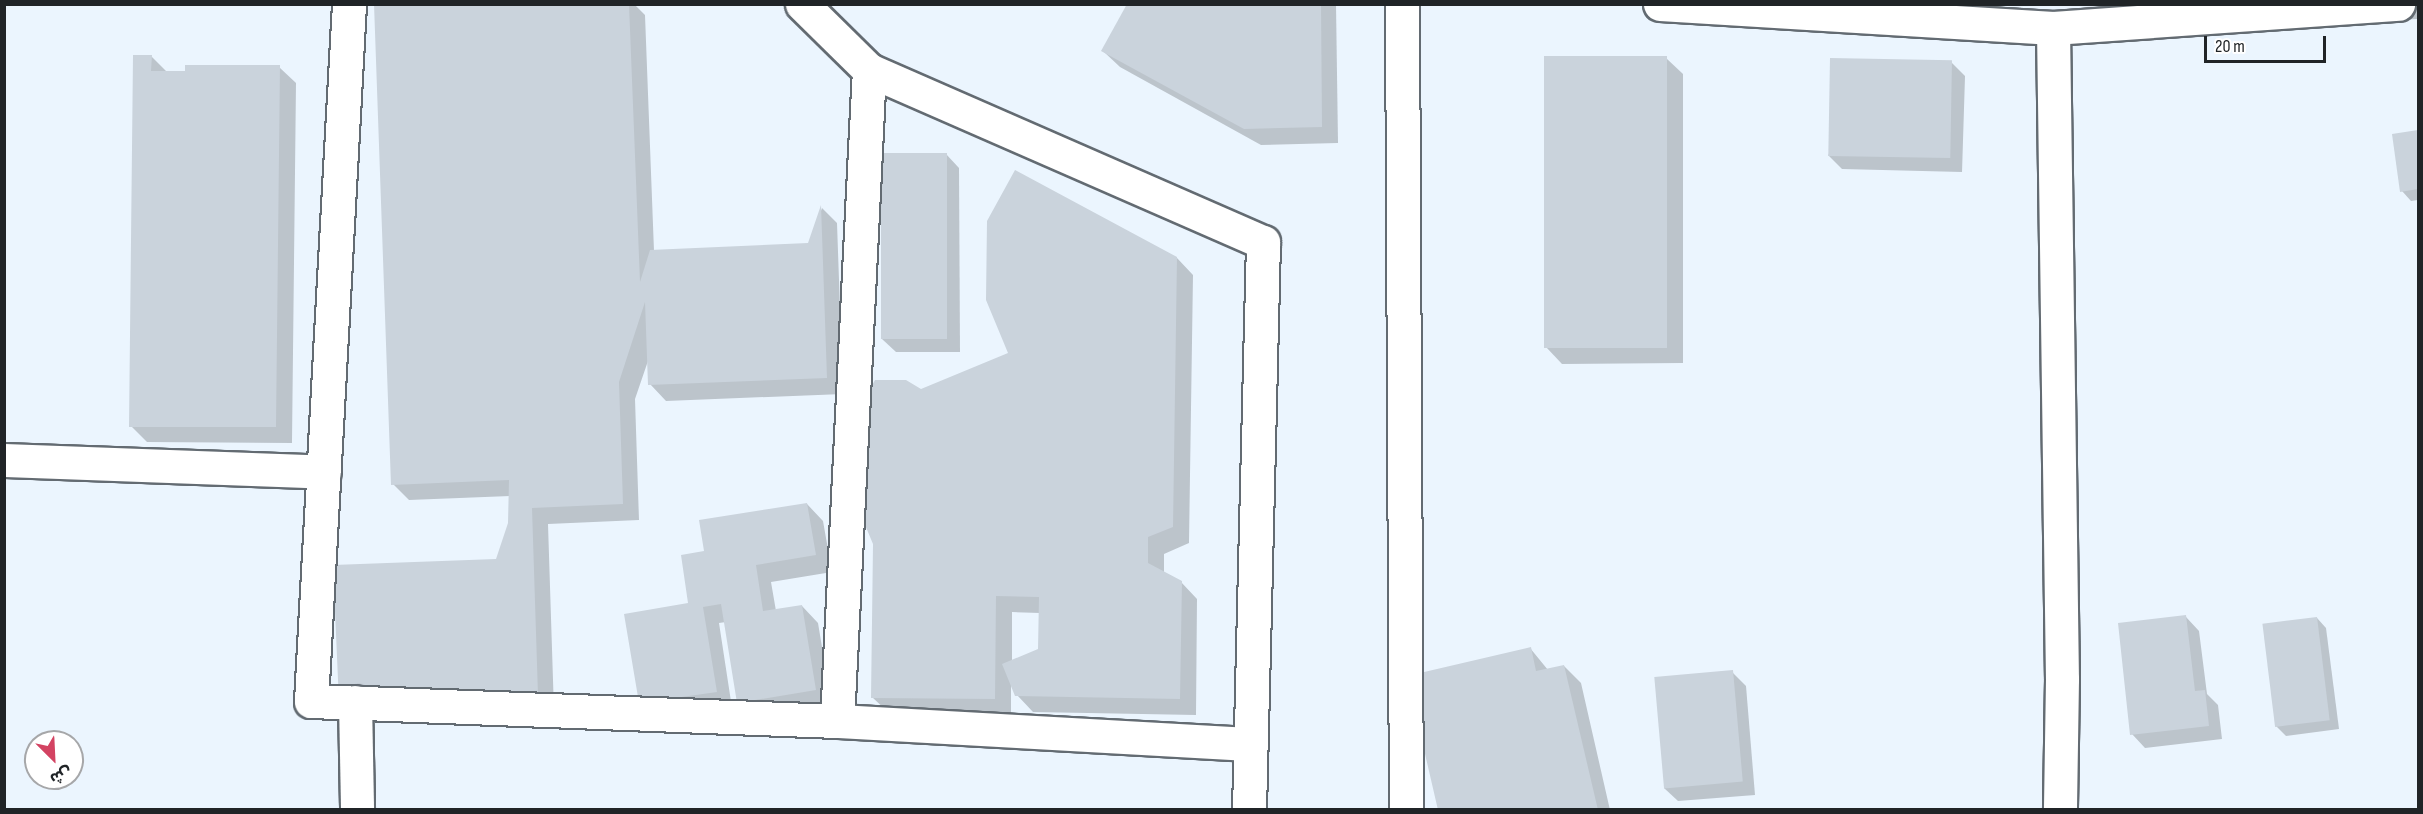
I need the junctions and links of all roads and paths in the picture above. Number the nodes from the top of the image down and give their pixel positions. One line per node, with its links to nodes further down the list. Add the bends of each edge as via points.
1 (349, 4): 9 (street)
2 (802, 4): 7 (street)
3 (1402, 4): 15 (street)
4 (1660, 4): 6 (street)
5 (2398, 4): 6 (street)
6 (2053, 28): 16 (street, via 2062,679)
7 (869, 70): 11 (street); 12 (street, via 1263,242)
8 (4, 460): 9 (street)
9 (324, 472): 10 (street, via 311,701)
10 (355, 702): 11 (street); 13 (street)
11 (837, 721): 12 (street)
12 (1250, 744): 14 (street)
13 (357, 810)
14 (1249, 810)
15 (1406, 810)
16 (2060, 810)

